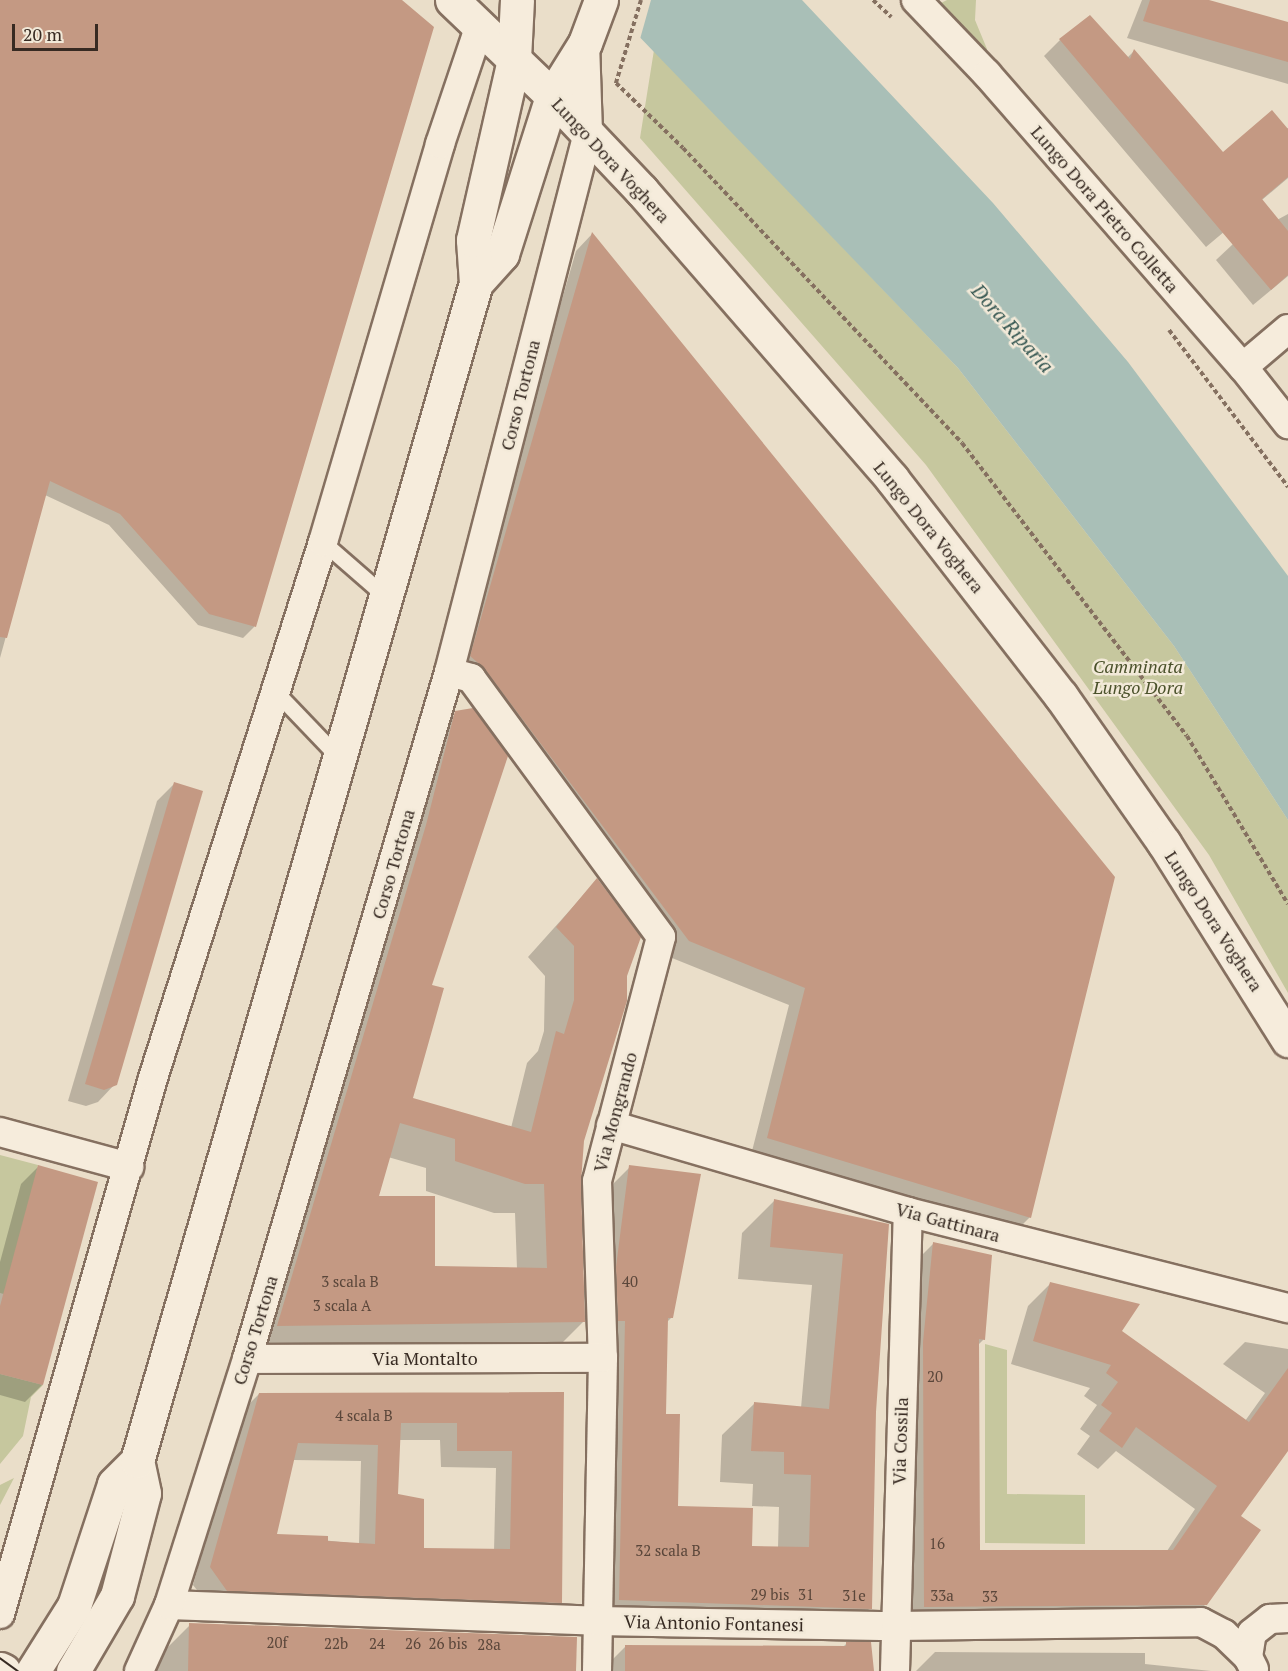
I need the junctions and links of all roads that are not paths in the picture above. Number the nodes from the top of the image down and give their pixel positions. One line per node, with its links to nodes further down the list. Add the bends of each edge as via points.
1 (452, 0): 5 (main road, Lungo Dora Voghera)
2 (517, 0): 7 (main road, Corso Tortona)
3 (916, 0): 12 (street, Lungo Dora Pietro Colletta, via 987,74)
4 (599, 6): 6 (main road, Corso Tortona)
5 (480, 25): 7 (main road, Lungo Dora Voghera); 14 (street, via 440,144)
6 (585, 43): 8 (main road, Corso Tortona); 9 (street, Corso Tortona)
7 (514, 59): 8 (main road, Lungo Dora Voghera); 10 (main road, Corso Tortona, via 473,240)
8 (552, 96): 9 (main road, Lungo Dora Voghera); 10 (main road, Corso Tortona, via 502,254)
9 (588, 133): 16 (street, Corso Tortona); 19 (main road, Lungo Dora Voghera, via 776,344 959,564 1061,696 1164,843)
10 (476, 283): 15 (main road, Corso Tortona, via 408,511)
11 (1288, 330): 12 (street)
12 (1244, 366): 13 (street, Lungo Dora Pietro Colletta)
13 (1288, 424)
14 (322, 542): 15 (lane); 17 (street)
15 (387, 598): 18 (main road, Corso Tortona)
16 (449, 672): 20 (street, Via Mongrando, via 471,678 661,937); 26 (street, Corso Tortona)
17 (276, 692): 18 (lane); 22 (street, via 153,1078)
18 (341, 759): 27 (main road, Corso Tortona)
19 (1288, 1040)
20 (611, 1125): 23 (street, Via Gattinara); 25 (street, Via Mongrando, via 597,1181)
21 (0, 1132): 22 (street)
22 (129, 1167): 28 (street)
23 (908, 1212): 24 (street, Via Gattinara); 34 (street, Via Cossila)
24 (1288, 1308)
25 (603, 1358): 26 (street, Via Montalto); 33 (street, Via Mongrando)
26 (247, 1359): 30 (street, Corso Tortona)
27 (137, 1461): 36 (main road, Corso Tortona, via 114,1484 74,1606); 37 (main road, Corso Tortona, via 144,1493 117,1596)
28 (28, 1522): 29 (street, via 18,1538); 31 (street)
29 (0, 1553)
30 (170, 1605): 33 (street, Via Antonio Fontanesi); 38 (street, Corso Tortona)
31 (0, 1614)
32 (1288, 1618): 35 (street, via 1260,1624 1248,1645)
33 (597, 1621): 34 (street, Via Antonio Fontanesi); 39 (street, Via Mongrando)
34 (895, 1626): 35 (street, Via Antonio Fontanesi, via 1201,1622 1224,1634); 40 (street, Via Cossila)
35 (1252, 1664)
36 (33, 1671)
37 (73, 1671)
38 (139, 1671)
39 (597, 1671)
40 (895, 1671)

